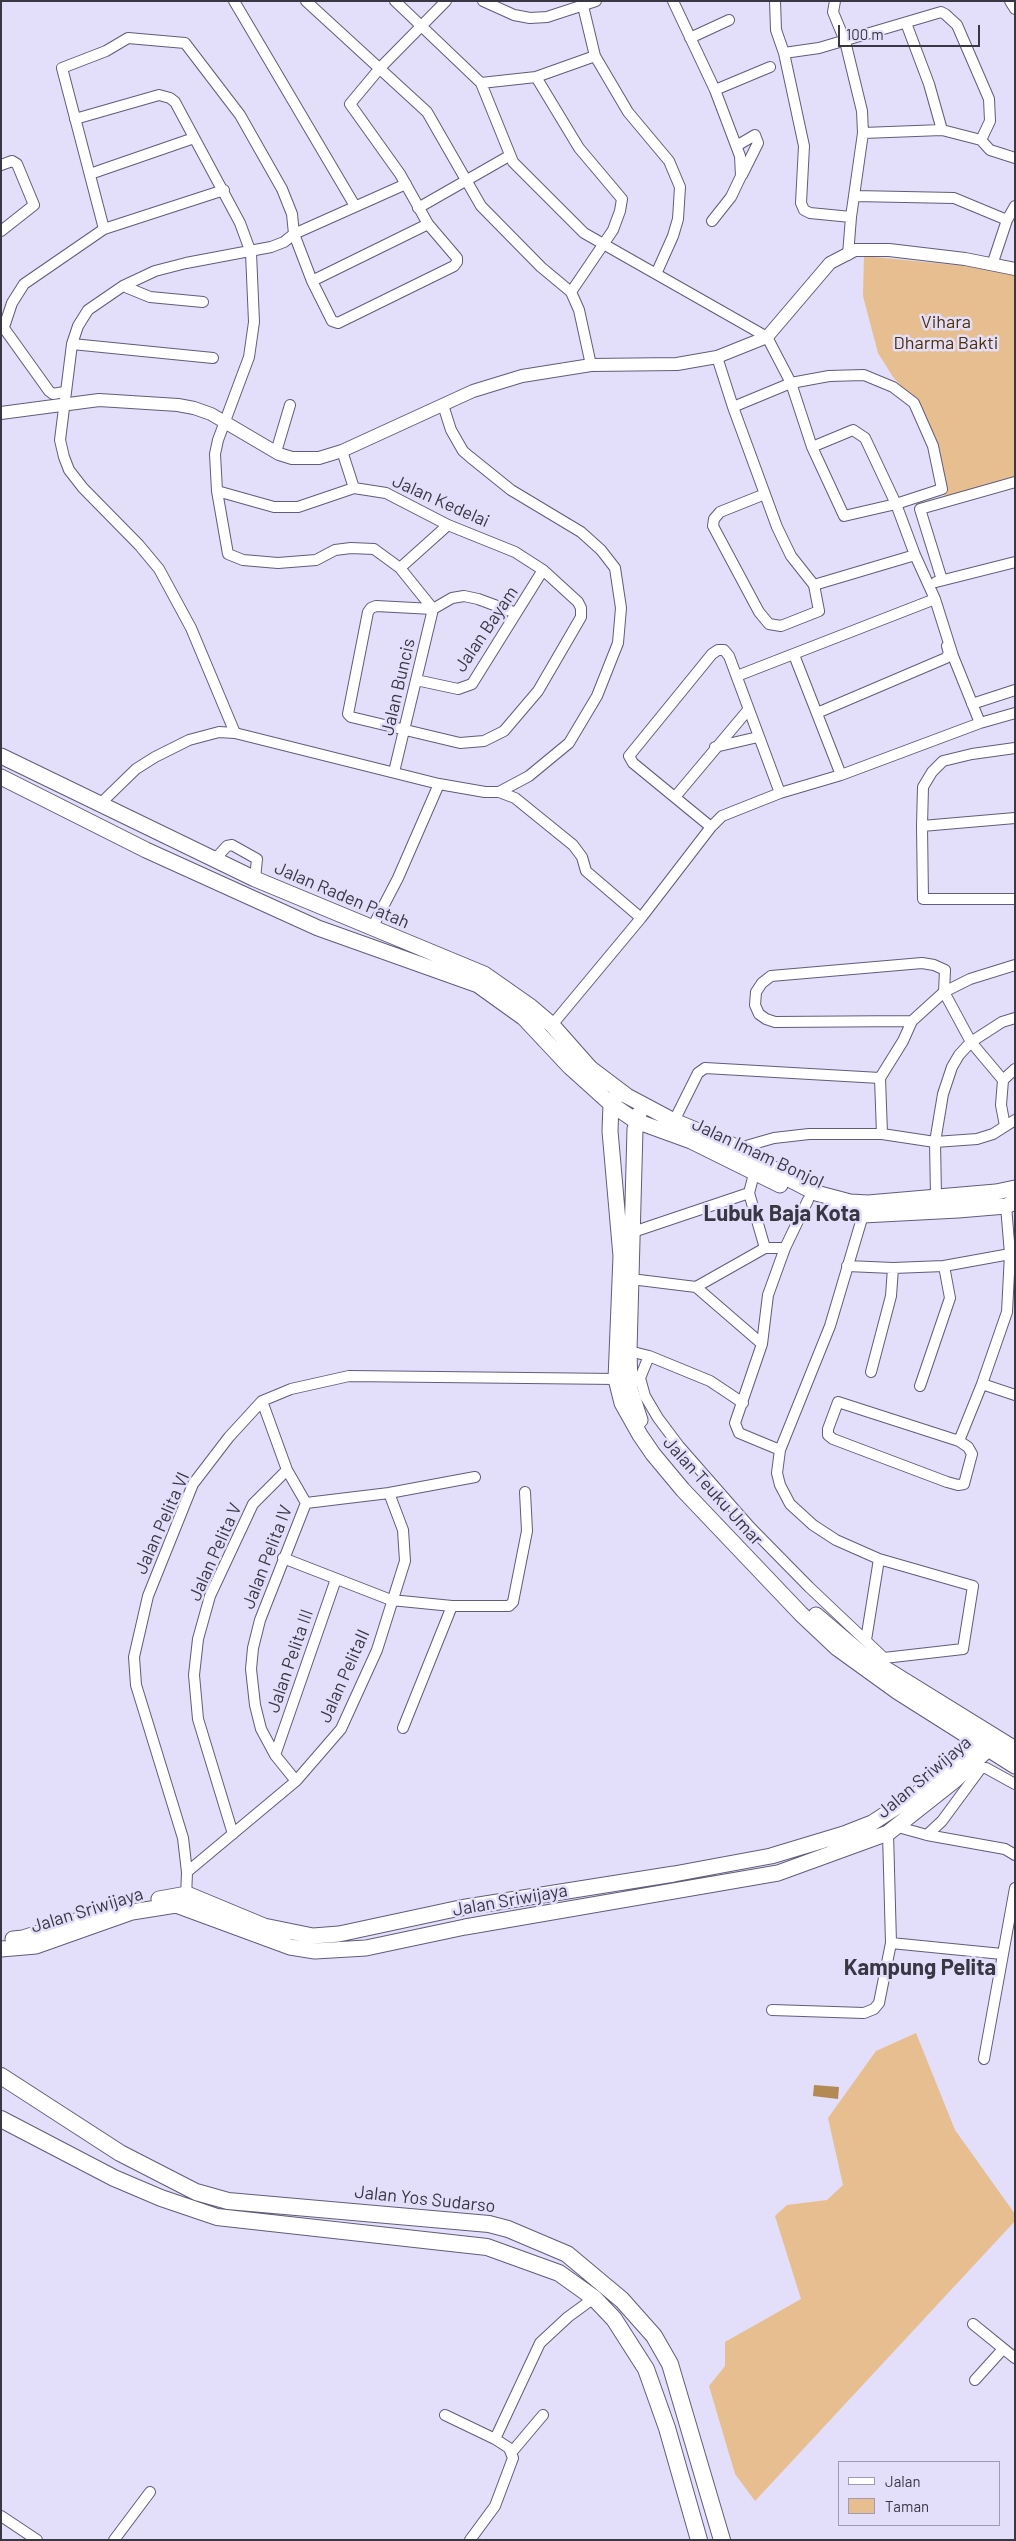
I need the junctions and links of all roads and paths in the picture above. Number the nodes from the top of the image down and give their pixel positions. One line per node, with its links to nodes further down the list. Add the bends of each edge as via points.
1 (234, 1): 40 (street)
2 (306, 1): 21 (street)
3 (395, 1): 15 (street)
4 (446, 1): 15 (street)
5 (483, 1): 11 (street, via 514,15 530,18 547,17)
6 (596, 1): 11 (street)
7 (672, 1): 16 (street)
8 (775, 1): 18 (street, via 776,30)
9 (835, 1): 17 (street, via 833,12)
10 (1010, 1): 12 (street)
11 (583, 6): 19 (street)
12 (1015, 9)
13 (729, 20): 16 (street)
14 (906, 23): 17 (street); 26 (street); 29 (street, via 941,12 950,16 957,25 989,99 990,121)
15 (421, 26): 21 (street); 23 (street)
16 (690, 38): 24 (street)
17 (845, 41): 18 (street); 27 (street, via 862,111)
18 (784, 53): 43 (street, via 804,146 802,207 810,214)
19 (595, 56): 22 (street); 55 (street, via 628,112 669,161 680,187 676,227)
20 (770, 67): 24 (street)
21 (380, 68): 36 (street, via 427,112); 37 (street, via 350,104)
22 (536, 77): 23 (street); 50 (street, via 579,148 622,199 617,222)
23 (481, 82): 31 (street)
24 (715, 90): 30 (street)
25 (75, 119): 28 (street, via 159,95 175,102); 34 (street); 49 (street, via 61,70 63,66 106,51 128,38 185,43 240,115 278,181 292,214)
26 (942, 130): 27 (street); 29 (street)
27 (863, 133): 39 (street)
28 (194, 138): 34 (street); 38 (street)
29 (981, 140): 32 (street, via 990,150)
30 (738, 145): 35 (street); 35 (street, via 756,135 758,143)
31 (509, 156): 36 (street); 50 (street, via 520,171 584,233)
32 (1015, 158)
33 (1, 165): 48 (street, via 12,161 17,164 34,203 32,210)
34 (90, 174): 47 (street)
35 (741, 176): 45 (street, via 731,197)
36 (466, 180): 42 (street); 58 (street, via 497,223)
37 (406, 184): 40 (street); 42 (street)
38 (224, 190): 47 (street); 51 (street)
39 (854, 196): 43 (street); 44 (street, via 954,198)
40 (355, 206): 49 (street)
41 (1015, 206): 44 (street)
42 (418, 208): 46 (street)
43 (851, 217): 52 (street)
44 (1007, 220): 53 (street)
45 (712, 222)
46 (428, 224): 56 (street); 56 (street, via 456,258 454,266 336,323 331,320)
47 (104, 229): 60 (street, via 24,284)
48 (1, 231)
49 (294, 234): 51 (street, via 284,242); 56 (street)
50 (602, 245): 55 (street); 58 (street)
51 (251, 253): 57 (street, via 186,263 155,271); 72 (street, via 254,337)
52 (848, 255): 53 (street, via 855,250 889,250); 61 (street, via 824,268)
53 (992, 264): 54 (street)
54 (1015, 269)
55 (656, 274): 61 (street)
56 (312, 281)
57 (123, 286): 59 (street, via 150,297); 62 (street, via 88,310)
58 (571, 292): 65 (street, via 579,310)
59 (203, 302)
60 (2, 327): 67 (street, via 50,391)
61 (767, 337): 64 (street); 66 (street)
62 (72, 344): 63 (street); 67 (street)
63 (213, 358)
64 (718, 358): 65 (street, via 677,364); 70 (street)
65 (590, 365): 69 (street, via 522,376)
66 (791, 383): 70 (street); 73 (street); 80 (street, via 829,376 864,375 893,387 914,403 933,446 943,486 938,492)
67 (64, 398): 71 (street); 72 (street, via 178,405 194,408); 102 (street, via 60,440 69,470 159,568 191,628)
68 (290, 405): 75 (street)
69 (443, 405): 74 (street); 111 (street, via 451,430 463,451 510,490 557,515 592,541 615,568 619,591 618,643 597,696 569,743 529,776)
70 (733, 407): 79 (street)
71 (1, 413)
72 (226, 422): 75 (street); 78 (street, via 215,454)
73 (812, 447): 80 (street, via 844,516); 80 (street, via 846,432 858,432 871,449)
74 (342, 451): 75 (street, via 305,459); 77 (street)
75 (276, 452)
76 (1015, 482): 86 (street, via 920,509)
77 (354, 488): 78 (street, Jalan Kedelai, via 298,507 274,507); 81 (street, Jalan Kedelai, via 386,493)
78 (217, 491): 84 (street, via 225,546 228,554 235,558 301,562 316,560 335,550 364,548 381,552)
79 (764, 494): 88 (street, via 791,556); 88 (street, via 720,512 714,518 713,526 726,553 769,624 781,626 819,611)
80 (896, 504): 82 (street)
81 (448, 525): 84 (street); 85 (street, Jalan Kedelai, via 508,548)
82 (915, 555): 87 (street); 88 (street)
83 (1015, 562): 86 (street)
84 (400, 568): 90 (street)
85 (544, 570): 91 (street, Jalan Bayam); 101 (street, Jalan Kedelai, via 578,602 581,617 538,691 504,730 484,741 460,743)
86 (942, 580): 87 (street)
87 (928, 584): 89 (street)
88 (814, 585)
89 (932, 600): 92 (street); 96 (street); 98 (street, via 949,652 946,658)
90 (434, 609): 91 (street, via 452,598 464,596); 94 (street, Jalan Buncis); 101 (street, via 376,606 368,612 348,714)
91 (516, 613): 94 (street, Jalan Bayam, via 472,684 458,689)
92 (794, 656): 93 (street); 98 (street)
93 (737, 676): 97 (street); 113 (street, via 724,650 712,654 631,752 632,763)
94 (416, 680): 101 (street, Jalan Buncis)
95 (1015, 690): 96 (street)
96 (972, 704): 100 (street)
97 (748, 710): 103 (street); 104 (street)
98 (816, 713): 108 (street)
99 (1015, 714): 100 (street)
100 (980, 723): 108 (street)
101 (404, 730): 107 (street, Jalan Buncis)
102 (235, 733): 107 (street); 114 (street, via 219,732 173,746 136,769)
103 (758, 737): 104 (street); 112 (street)
104 (715, 747): 113 (street)
105 (1015, 748): 116 (street, via 943,761 923,787)
106 (1, 756): 114 (main road, Jalan Raden Patah)
107 (394, 772): 110 (street)
108 (841, 775): 112 (street)
109 (1, 778): 119 (main road, Jalan Raden Patah)
110 (439, 784): 111 (street); 122 (street)
111 (499, 792): 121 (street, via 514,798 573,845 582,857 586,871)
112 (780, 793): 117 (street, via 722,816)
113 (675, 798): 117 (street)
114 (100, 804): 118 (main road, Jalan Raden Patah)
115 (1015, 818): 116 (street)
116 (922, 826): 120 (street, via 924,900)
117 (710, 827): 121 (street)
118 (156, 830): 119 (main road); 122 (main road, Jalan Raden Patah, via 255,879)
119 (146, 850): 133 (main road, Jalan Raden Patah, via 318,928 478,985 524,1018 570,1067)
120 (1015, 899)
121 (641, 918): 127 (street)
122 (372, 928): 127 (main road, Jalan Raden Patah, via 484,974)
123 (1015, 965): 124 (street, via 970,979)
124 (944, 992): 126 (street); 126 (street, via 945,970 922,963 771,976 756,992 755,1005 759,1014 775,1022); 128 (street)
125 (1015, 1018): 128 (street, via 1002,1022)
126 (912, 1021): 130 (street)
127 (552, 1025): 132 (main road, Jalan Raden Patah, via 590,1068)
128 (971, 1042): 131 (street); 140 (street, via 952,1068 943,1094)
129 (1015, 1069): 131 (street)
130 (880, 1078): 137 (street, via 705,1068 698,1072); 139 (street)
131 (1003, 1080): 138 (street, via 1001,1105)
132 (619, 1091): 133 (main road, Jalan Teuku Umar); 134 (main road, Jalan Raden Patah)
133 (611, 1104): 136 (main road, Jalan Raden Patah); 162 (main road, Jalan Teuku Umar, via 610,1132 621,1256)
134 (642, 1105): 136 (main road, Jalan Teuku Umar); 137 (main road, Jalan Imam Bonjol)
135 (1015, 1120): 138 (street)
136 (636, 1121): 142 (main road, Jalan Imam Bonjol); 149 (main road, Jalan Teuku Umar)
137 (674, 1121): 141 (main road, Jalan Imam Bonjol)
138 (1005, 1126): 140 (street, via 978,1139)
139 (882, 1134): 140 (street); 141 (street, via 789,1136)
140 (935, 1142): 145 (street)
141 (739, 1148): 145 (main road, Jalan Imam Bonjol, via 816,1193 850,1202 868,1204)
142 (755, 1170): 144 (street); 146 (main road, Jalan Imam Bonjol)
143 (1015, 1188): 145 (main road, Jalan Imam Bonjol)
144 (749, 1193): 149 (street); 150 (street)
145 (936, 1196)
146 (808, 1200): 148 (main road, Jalan Imam Bonjol); 151 (street)
147 (1010, 1204): 148 (main road, Jalan Imam Bonjol); 152 (street)
148 (863, 1215): 153 (street)
149 (633, 1232): 156 (main road, Jalan Teuku Umar)
150 (765, 1248): 151 (street); 157 (street)
151 (784, 1248): 158 (street, via 768,1295)
152 (1010, 1254): 154 (street); 163 (street, via 1007,1312)
153 (847, 1266): 155 (street); 169 (street, via 830,1326)
154 (944, 1266): 155 (street); 164 (street, via 950,1298)
155 (893, 1268): 161 (street, via 891,1296)
156 (631, 1279): 157 (street); 159 (main road, Jalan Teuku Umar)
157 (696, 1286): 158 (street)
158 (762, 1344): 167 (street)
159 (628, 1351): 160 (street); 181 (main road, Jalan Teuku Umar, via 630,1389 640,1420 687,1481 809,1609 863,1655)
160 (649, 1356): 167 (street, via 710,1380); 180 (street, via 640,1378 645,1396 669,1432 750,1527)
161 (871, 1372)
162 (616, 1379): 166 (street, Jalan Pelita VI, via 349,1376 291,1389); 183 (main road, Jalan Teuku Umar, via 622,1403 652,1454 801,1614 837,1648 891,1686)
163 (982, 1384): 165 (street); 168 (street)
164 (920, 1386)
165 (1015, 1395)
166 (262, 1402): 170 (street); 194 (street, Jalan Pelita VI, via 229,1437 193,1484 148,1596 134,1657 136,1685 180,1829)
167 (743, 1403): 169 (street, via 735,1423 739,1433)
168 (959, 1441): 168 (street, via 838,1402 828,1428 828,1435 833,1439 962,1485 972,1452)
169 (780, 1450): 176 (street, via 777,1473 790,1504 836,1540)
170 (287, 1470): 174 (street); 190 (street, Jalan Pelita V, via 253,1504 210,1596 198,1639 194,1675 198,1719)
171 (475, 1477): 173 (street, Jalan Pelita IV)
172 (525, 1492): 179 (street, via 527,1531 513,1602 505,1607)
173 (388, 1493): 174 (street, Jalan Pelita IV); 178 (street, Jalan PelitaII, via 406,1544 405,1561)
174 (306, 1503): 175 (street, Jalan Pelita IV)
175 (283, 1558): 177 (street); 185 (street, Jalan Pelita IV, via 260,1620 252,1648 251,1669 254,1706 261,1729)
176 (879, 1559): 180 (street); 181 (street, via 973,1586 963,1649)
177 (336, 1579): 178 (street); 185 (street, Jalan Pelita III)
178 (391, 1600): 179 (street); 187 (street, Jalan PelitaII, via 377,1650 341,1728)
179 (452, 1606): 182 (street)
180 (866, 1640): 181 (street)
181 (881, 1660): 183 (main road, Jalan Teuku Umar)
182 (403, 1728)
183 (987, 1740): 184 (main road, Jalan Teuku Umar); 186 (main road, Jalan Teuku Umar); 189 (main road, Jalan Sriwijaya, via 955,1780); 193 (main road, Jalan Sriwijaya, via 950,1772 872,1823 780,1853)
184 (1015, 1749)
185 (275, 1754): 187 (street, Jalan Pelita IV)
186 (1015, 1766)
187 (296, 1781): 190 (street, Jalan PelitaII)
188 (1015, 1784): 191 (street, via 981,1768 942,1822)
189 (893, 1830): 191 (street); 195 (main road, Jalan Sriwijaya, via 778,1873); 201 (street)
190 (233, 1834): 194 (street, Jalan PelitaII)
191 (928, 1835): 192 (street, via 1005,1849)
192 (1015, 1855)
193 (732, 1863): 195 (main road); 197 (main road, Jalan Sriwijaya)
194 (187, 1872): 198 (street, Jalan Pelita VI)
195 (735, 1879): 199 (main road, Jalan Sriwijaya)
196 (1015, 1888): 203 (street)
197 (519, 1899): 198 (main road, Jalan Sriwijaya, via 339,1934 313,1936 264,1926); 199 (main road)
198 (185, 1900): 199 (main road, Jalan Sriwijaya, via 282,1944 315,1951 366,1948); 200 (main road, Jalan Sriwijaya, via 133,1904 23,1938); 202 (main road, Jalan Sriwijaya, via 176,1905 132,1912 48,1942)
199 (523, 1918)
200 (1, 1940)
201 (891, 1943): 203 (street); 204 (street, via 879,2003 874,2009 864,2013)
202 (1, 1949)
203 (1002, 1954): 205 (street)
204 (772, 2010)
205 (984, 2058)
206 (1, 2076): 223 (main road, Jalan Yos Sudarso, via 120,2153 196,2192 228,2201 489,2224 567,2254 622,2300 654,2336 670,2364)
207 (1, 2119): 208 (main road, via 114,2178 217,2217 488,2247 559,2273)
208 (594, 2298): 215 (street, via 540,2343); 222 (main road, via 614,2318 646,2369 667,2428)
209 (973, 2324): 210 (street)
210 (1003, 2349): 211 (street); 212 (street)
211 (1015, 2358)
212 (975, 2380)
213 (445, 2415): 215 (street)
214 (543, 2415): 216 (street)
215 (495, 2439): 216 (street)
216 (511, 2453): 221 (street, via 513,2463 495,2506)
217 (150, 2492): 220 (street)
218 (1, 2516): 219 (street)
219 (37, 2540)
220 (114, 2540)
221 (470, 2540)
222 (699, 2540)
223 (722, 2540)

